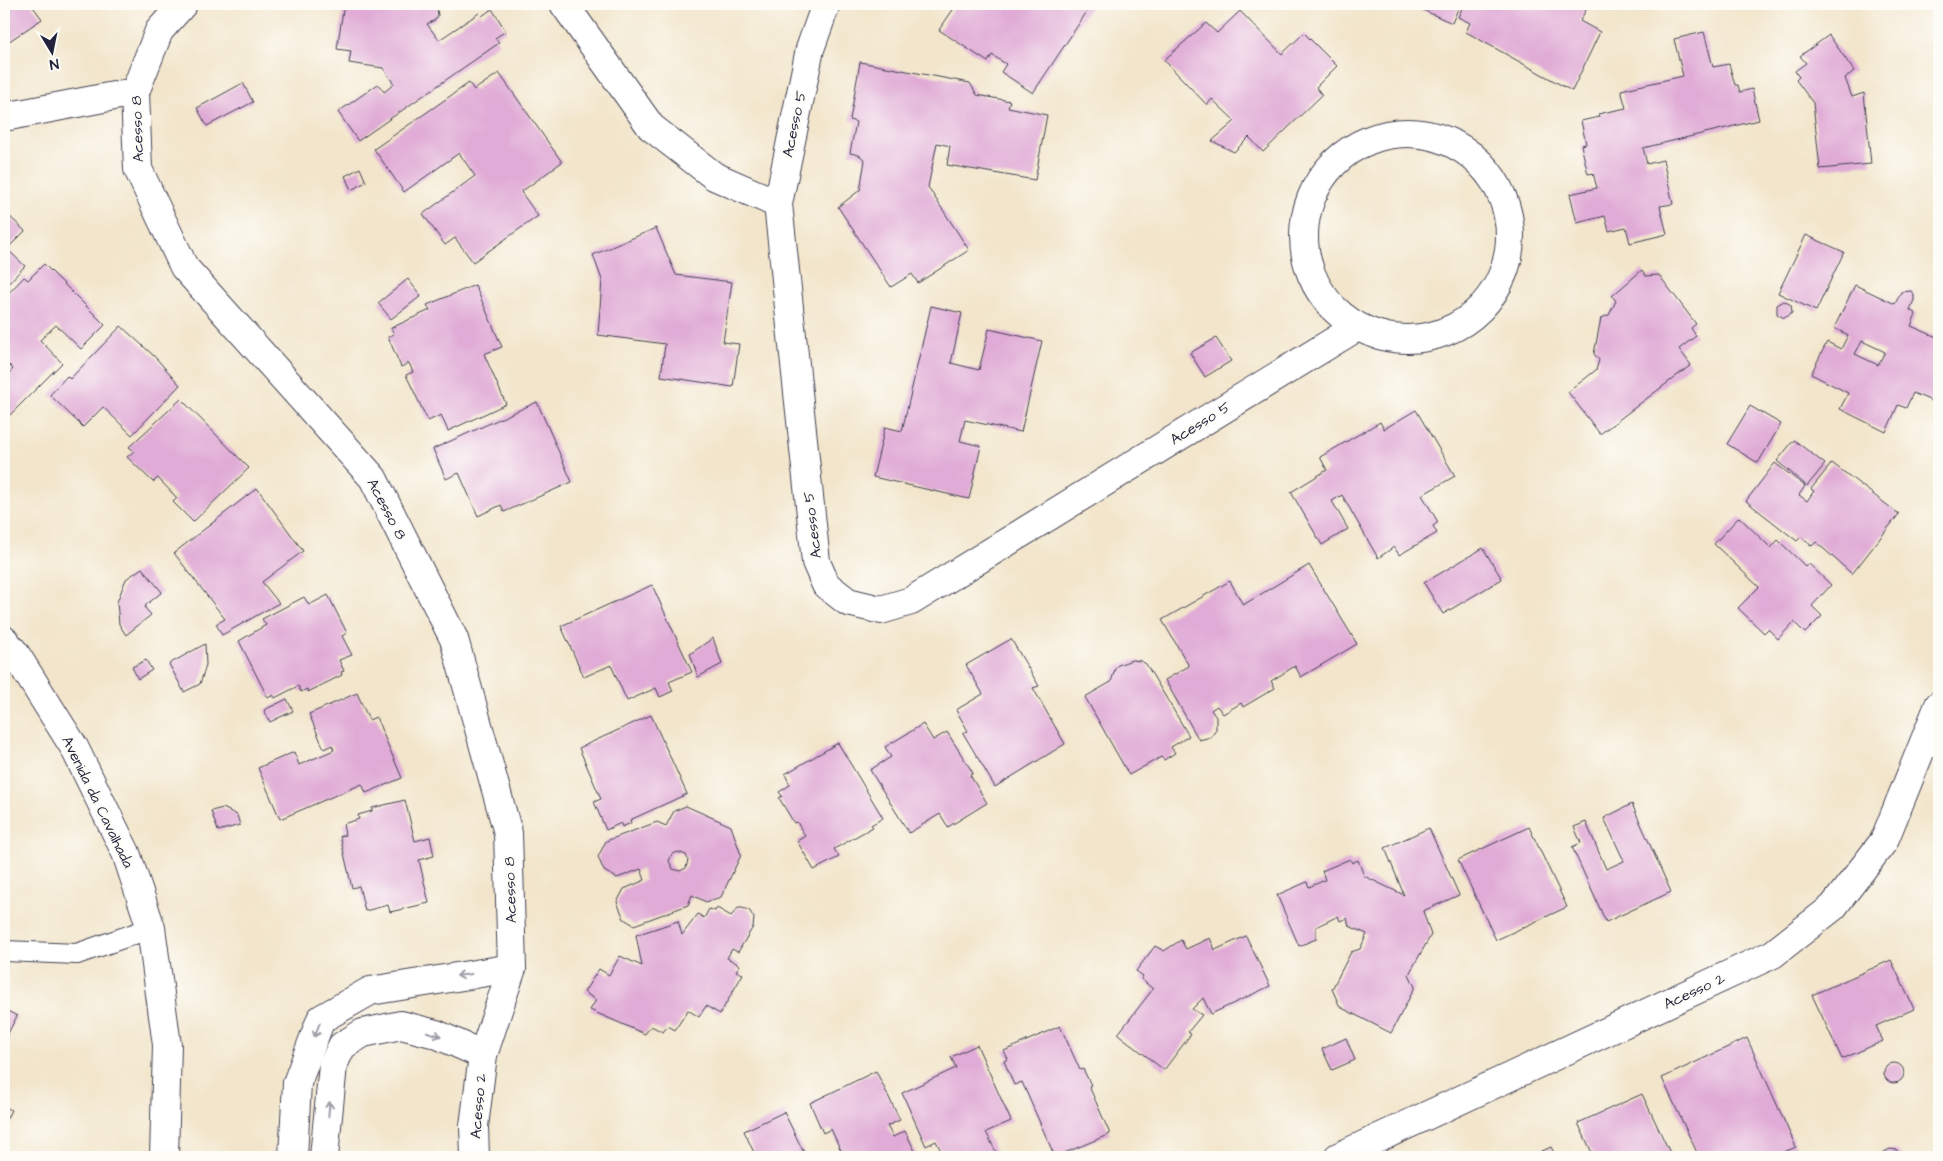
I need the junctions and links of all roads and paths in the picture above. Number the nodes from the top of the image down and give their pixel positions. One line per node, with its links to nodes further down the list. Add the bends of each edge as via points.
1 (183, 4): 4 (street, Acesso 8, via 159,31)
2 (564, 4): 6 (street, via 651,127 714,176)
3 (826, 4): 6 (street, Acesso 5, via 810,49)
4 (135, 92): 5 (street); 12 (street, Acesso 8, via 138,169 184,267 373,478 454,639 508,833)
5 (4, 117)
6 (778, 204): 7 (street, Acesso 5, via 816,562 826,585 848,602 881,610 911,601)
7 (1357, 327): 7 (street, via 1387,338 1428,337 1450,330 1478,312 1498,287 1509,257 1511,225 1503,194 1486,167 1457,144 1423,133 1386,134 1353,147 1326,171 1308,203 1303,238 1310,273 1329,304)
8 (4, 640): 10 (street, Avenida da Cavalhada, via 74,747 126,853)
9 (1939, 704): 18 (street, Acesso 2, via 1884,842 1833,907 1773,954)
10 (151, 928): 11 (lane, via 77,954); 14 (street, Avenida da Cavalhada, via 167,1045)
11 (5, 951)
12 (512, 968): 13 (street, Acesso 8); 15 (street, one-way to 15, via 370,991 322,1019 297,1083)
13 (483, 1055): 16 (street, one-way to 13, via 333,1065 342,1046 363,1033 401,1025 436,1034); 17 (street, Acesso 2, via 474,1126)
14 (164, 1157)
15 (293, 1157)
16 (324, 1157)
17 (475, 1157)
18 (1338, 1157)

